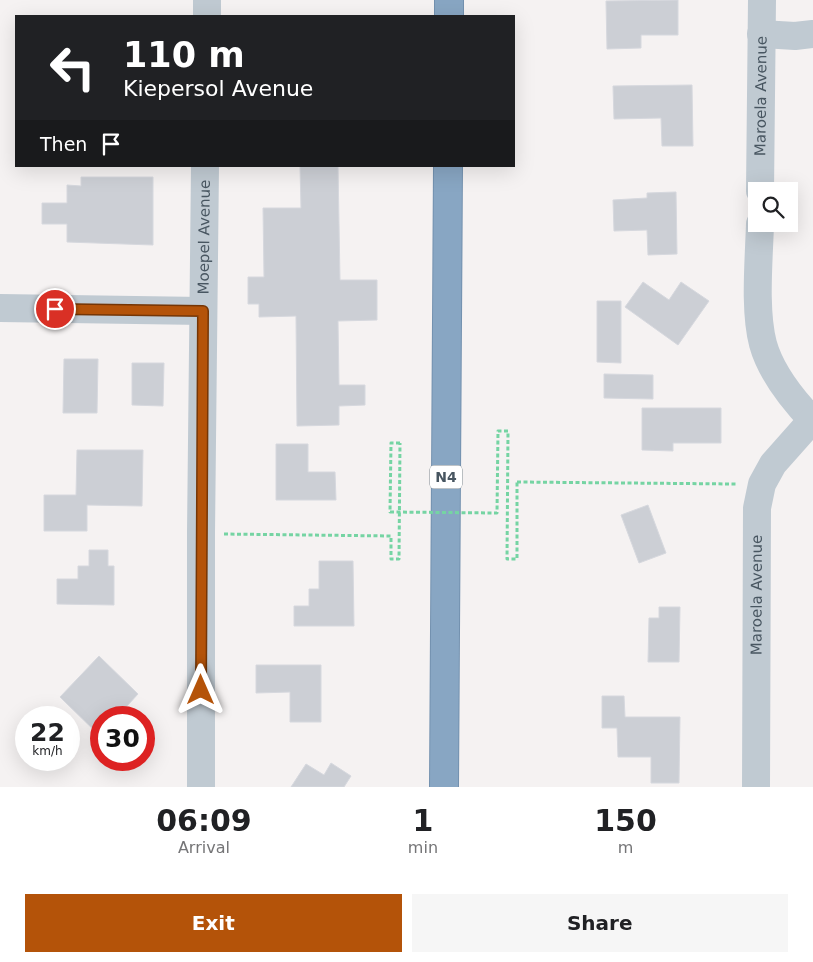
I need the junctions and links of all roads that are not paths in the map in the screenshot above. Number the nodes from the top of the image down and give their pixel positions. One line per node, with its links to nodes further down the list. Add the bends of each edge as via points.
1 (207, 0): 4 (street)
2 (449, 0): 5 (highway)
3 (762, 0): 6 (street, Maroela Avenue)
4 (207, 15)
5 (449, 15)
6 (761, 34): 7 (street); 10 (street, Maroela Avenue)
7 (813, 34)
8 (205, 167): 13 (street, Moepel Avenue)
9 (448, 167): 16 (highway, N4)
10 (760, 182)
11 (760, 232): 14 (street, via 759,323 763,343 783,386)
12 (0, 308): 13 (street)
13 (203, 311): 15 (street, Moepel Avenue)
14 (813, 420): 17 (street, Maroela Avenue, via 772,464 762,484 757,508)
15 (200, 787)
16 (444, 787)
17 (756, 787)

